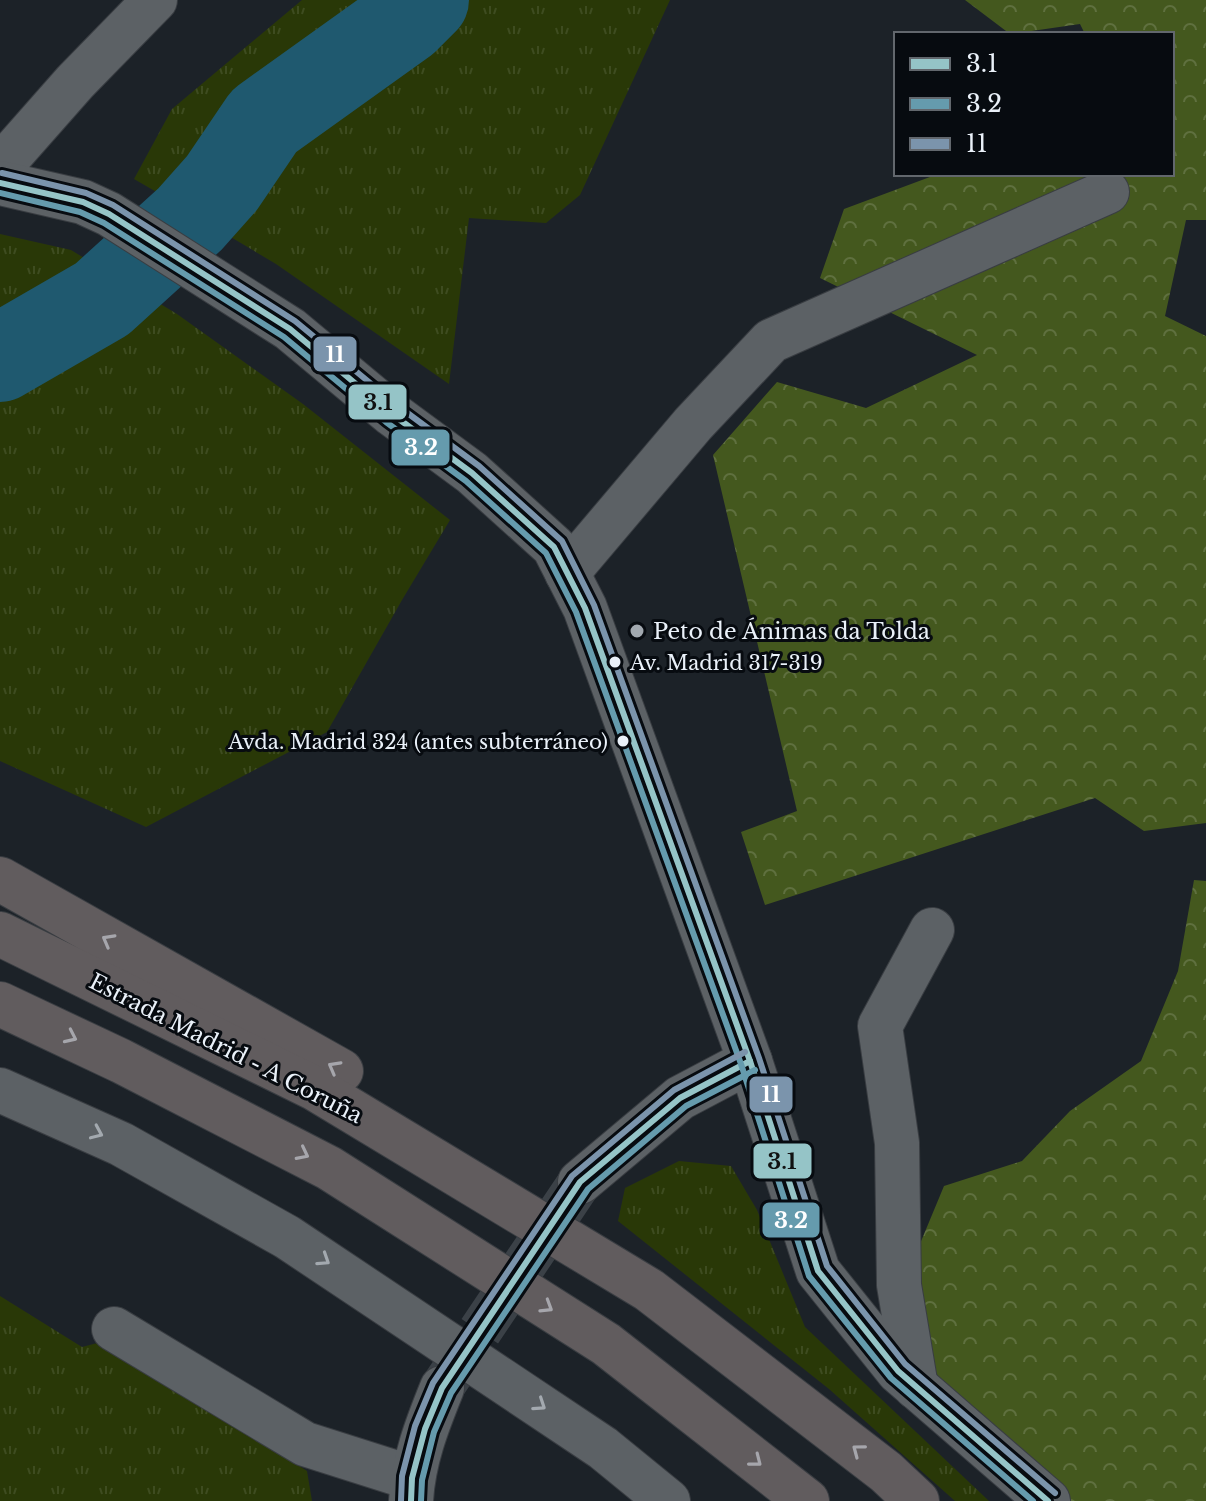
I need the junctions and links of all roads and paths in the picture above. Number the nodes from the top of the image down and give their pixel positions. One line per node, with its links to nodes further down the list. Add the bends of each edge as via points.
1 (155, 0): 2 (street)
2 (0, 167)
3 (0, 183): 5 (street, via 83,202 109,214 254,304 472,473 554,547)
4 (1107, 192): 5 (street, via 771,341)
5 (567, 573): 10 (street, via 585,608)
6 (0, 879): 13 (highway, one-way to 6, via 393,1101)
7 (932, 930): 15 (street, via 880,1026 897,1143 899,1285)
8 (0, 934): 13 (highway, Estrada Madrid - A Coruña, via 314,1088)
9 (0, 1004): 19 (highway, one-way to 19, via 329,1168 606,1344)
10 (750, 1061): 12 (street, via 680,1098); 15 (street, via 818,1271)
11 (0, 1090): 18 (street, one-way to 18, via 121,1144 287,1237 603,1448)
12 (580, 1182)
13 (649, 1290): 20 (highway, Estrada Madrid - A Coruña, one-way to 13)
14 (114, 1329): 17 (street, via 305,1444)
15 (916, 1387): 21 (street)
16 (442, 1388): 17 (street, via 425,1429)
17 (412, 1490)
18 (668, 1501)
19 (807, 1501)
20 (917, 1501)
21 (1048, 1501)

